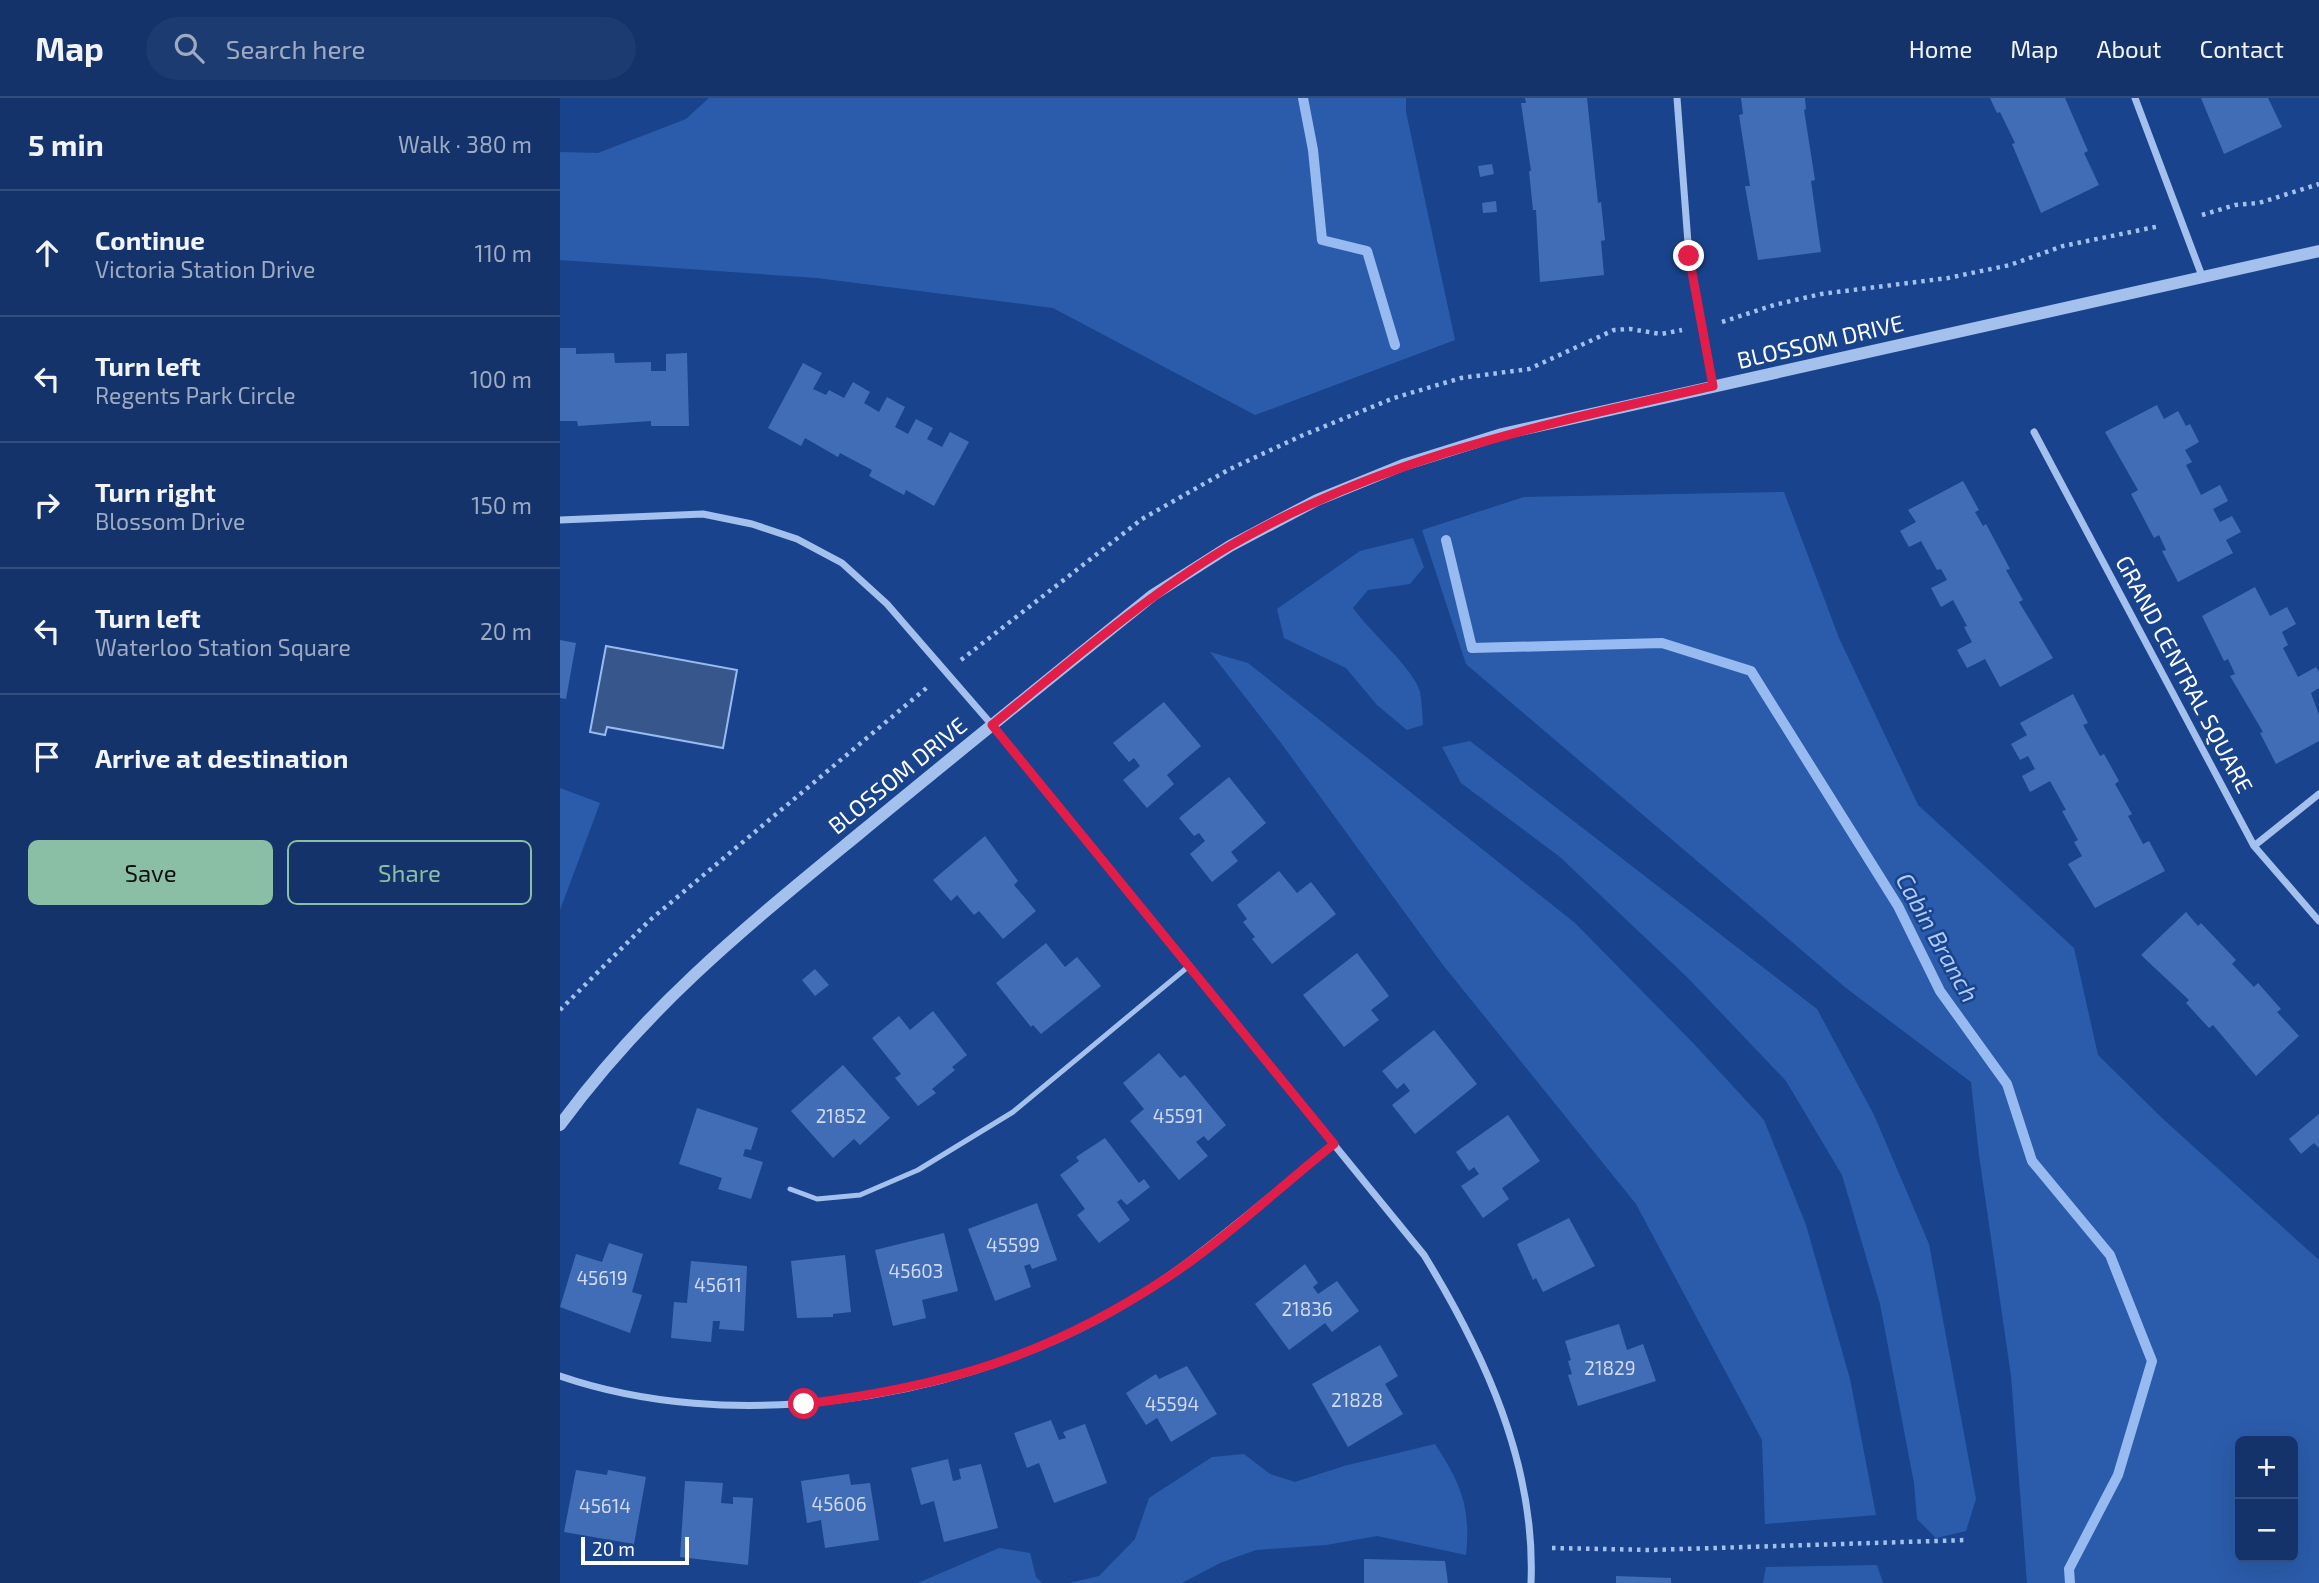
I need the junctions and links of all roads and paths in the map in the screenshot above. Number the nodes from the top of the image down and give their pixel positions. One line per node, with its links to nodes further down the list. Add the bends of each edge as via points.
1 (1677, 98): 5 (street, via 1689,256)
2 (2135, 98): 4 (street)
3 (2319, 251): 4 (street, BLOSSOM DRIVE)
4 (2202, 276): 5 (street, BLOSSOM DRIVE)
5 (1713, 386): 8 (street, BLOSSOM DRIVE, via 1502,434 1403,465 1317,500 1230,546 1153,595)
6 (2034, 432): 10 (street, GRAND CENTRAL SQUARE)
7 (560, 520): 8 (street, via 702,514 797,539 842,563 887,604)
8 (992, 725): 12 (street); 13 (street, BLOSSOM DRIVE, via 726,943 656,1008 593,1079)
9 (2319, 794): 10 (street)
10 (2255, 846): 11 (street, GRAND CENTRAL SQUARE)
11 (2319, 921)
12 (1189, 966): 14 (street); 15 (lane, via 1013,1112 918,1170 860,1195 817,1199)
13 (560, 1125)
14 (1334, 1144): 16 (street, via 1170,1276 1101,1318 1028,1353 958,1377 880,1395 804,1404 725,1404 643,1396); 18 (street, via 1424,1255 1461,1315 1492,1380 1513,1447)
15 (790, 1189)
16 (560, 1376)
17 (1967, 1540): 18 (path, via 1651,1550)
18 (1529, 1548): 19 (street)
19 (1531, 1583)

